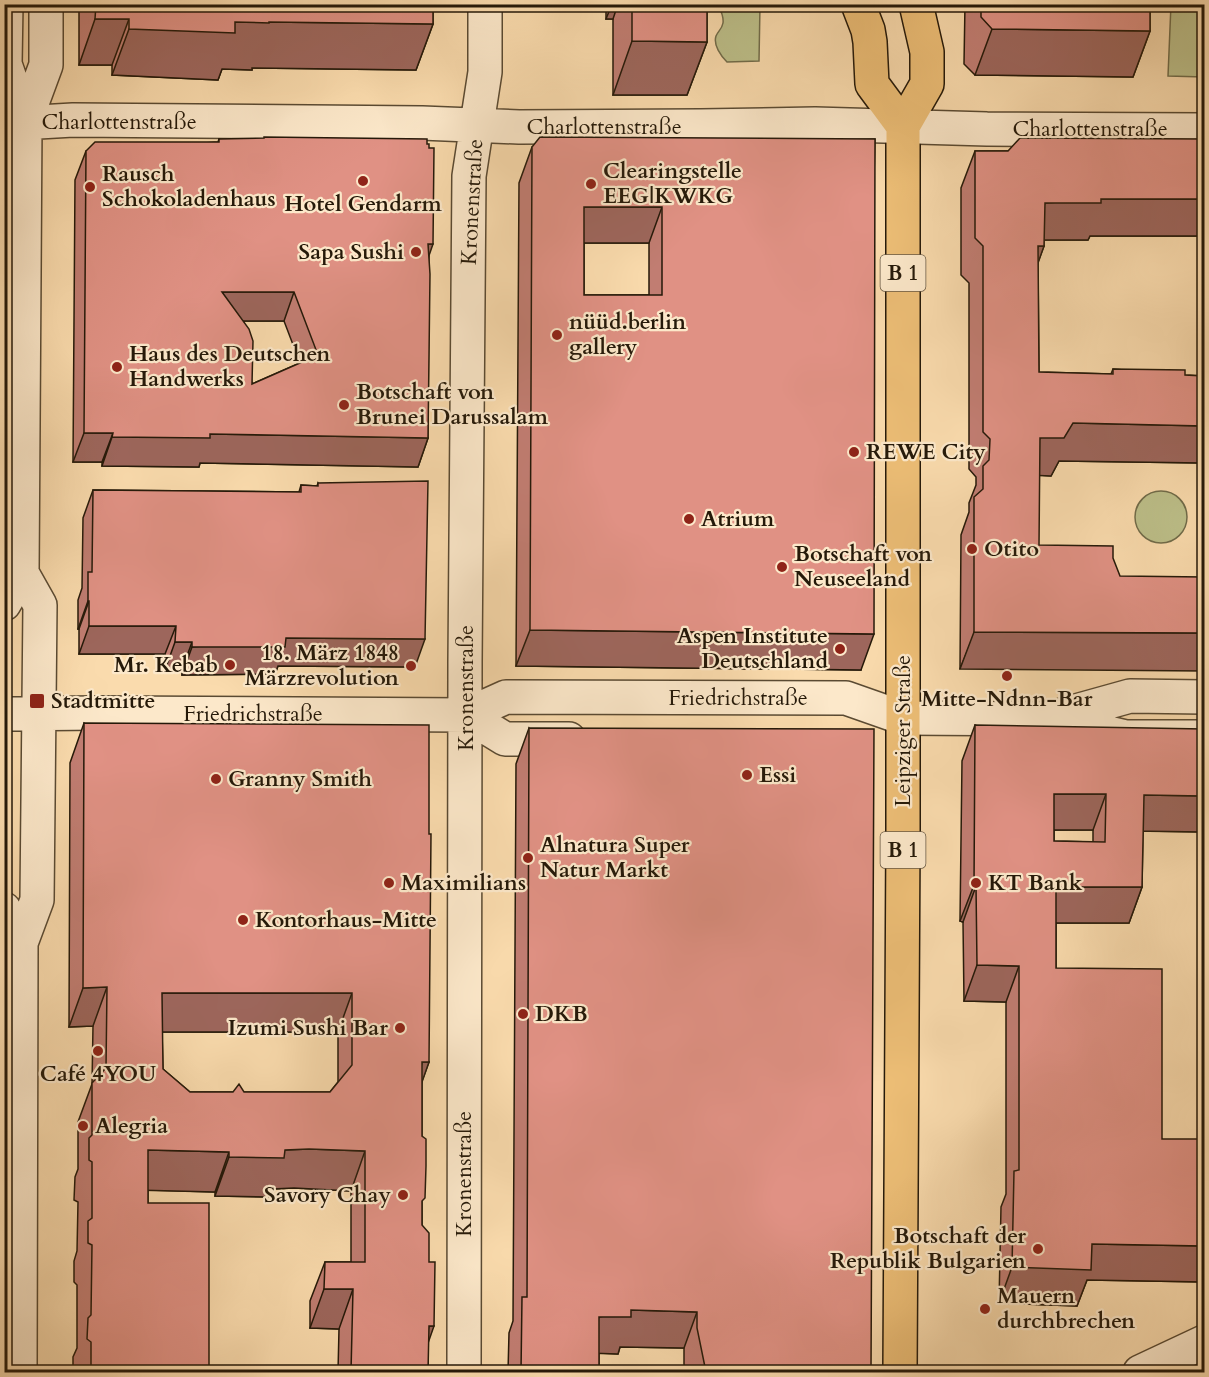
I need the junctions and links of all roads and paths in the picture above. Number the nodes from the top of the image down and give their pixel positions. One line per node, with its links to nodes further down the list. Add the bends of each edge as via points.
1 (6, 4): 6 (street, via 5,64)
2 (46, 4): 6 (street, via 46,64)
3 (485, 4): 7 (street, Kronenstraße, via 485,72)
4 (858, 4): 8 (main road, via 868,30 872,84)
5 (916, 4): 8 (main road, Leipziger Straße / B 1, via 927,52 927,84)
6 (15, 123): 7 (street, Charlottenstraße, via 73,120); 10 (street)
7 (477, 125): 8 (street, Charlottenstraße); 15 (street, Kronenstraße, via 469,176)
8 (903, 126): 9 (street, Charlottenstraße); 16 (main road, Leipziger Straße / B 1)
9 (1204, 130)
10 (22, 573): 11 (street); 13 (street, via 40,606)
11 (4, 604)
12 (1204, 697): 17 (street, Friedrichstraße, via 1130,696)
13 (39, 713): 14 (street, Friedrichstraße); 15 (street, Friedrichstraße); 22 (street, via 38,900)
14 (4, 714)
15 (466, 715): 16 (street, Friedrichstraße, via 506,697 846,698); 20 (street, via 505,739); 25 (street, Kronenstraße)
16 (903, 718): 17 (street, Friedrichstraße); 18 (street, Friedrichstraße); 26 (main road, Leipziger Straße / B 1)
17 (1049, 718): 19 (street, Friedrichstraße, via 1126,737)
18 (858, 735)
19 (1204, 737)
20 (593, 739)
21 (4, 909): 22 (street)
22 (21, 943): 24 (street)
23 (1204, 1342): 27 (street)
24 (20, 1372)
25 (464, 1372)
26 (900, 1372)
27 (1140, 1372)

